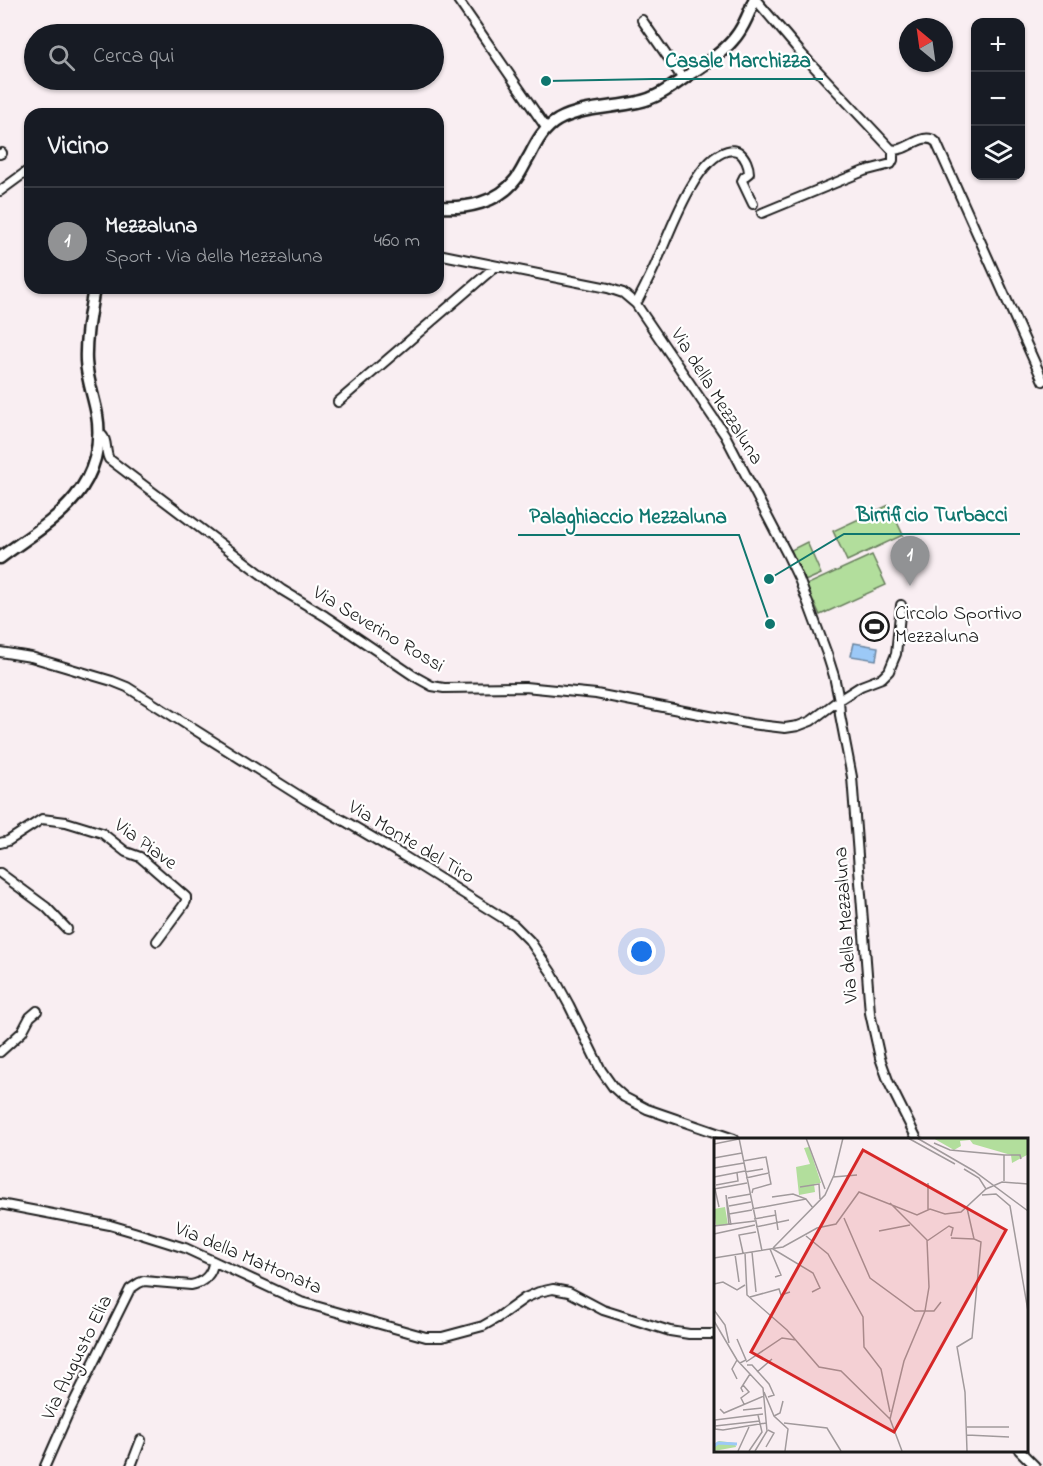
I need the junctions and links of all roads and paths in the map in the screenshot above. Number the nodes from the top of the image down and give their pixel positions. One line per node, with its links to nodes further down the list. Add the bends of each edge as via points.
1 (458, 0): 5 (street)
2 (755, 0): 4 (street, via 731,43); 6 (street)
3 (642, 20): 4 (street)
4 (683, 79): 5 (street, via 651,99 575,113)
5 (547, 129): 10 (street, via 517,178 503,191 474,205)
6 (893, 151): 11 (street, via 891,164 864,171); 16 (street, via 927,138 936,142)
7 (24, 173): 8 (street)
8 (0, 191)
9 (753, 204): 15 (street, via 742,181 750,169 741,154 733,150 714,157 688,192)
10 (444, 207)
11 (762, 213)
12 (444, 255): 13 (street, Via della Mezzaluna)
13 (496, 266): 15 (street, Via della Mezzaluna, via 608,288); 17 (street)
14 (93, 294): 18 (street, via 86,349)
15 (636, 304): 22 (street, Via della Mezzaluna, via 724,435 783,544 824,644)
16 (1043, 381)
17 (338, 402)
18 (99, 433): 19 (street, via 92,469 74,499); 22 (street, Via Severino Rossi, via 105,439 109,459 158,497 282,590 432,686 525,687 596,694 785,728 811,722)
19 (0, 558)
20 (901, 604): 22 (street, via 896,654 890,671)
21 (0, 652): 29 (street, Via Monte del Tiro, via 31,657 126,687 507,920 521,930 551,972 613,1087 647,1109)
22 (839, 700): 30 (street, Via della Mezzaluna, via 852,777 870,1012 889,1083)
23 (0, 843): 26 (street, Via Piave, via 42,819 50,819 102,833 126,852 140,856 186,897)
24 (0, 873): 25 (street, via 46,907)
25 (67, 929)
26 (157, 941)
27 (37, 1011): 28 (street)
28 (0, 1052)
29 (731, 1138)
30 (916, 1138)
31 (0, 1204): 32 (street, Via della Mattonata, via 110,1225 185,1248)
32 (213, 1261): 33 (street, Via della Mattonata, via 301,1302 429,1338 483,1326 525,1298 553,1289 669,1331); 36 (street, Via Augusto Elia, via 209,1273 197,1284 144,1281 130,1289)
33 (714, 1334)
34 (141, 1440): 37 (street)
35 (1021, 1451): 38 (street)
36 (45, 1466)
37 (131, 1466)
38 (1035, 1466)

